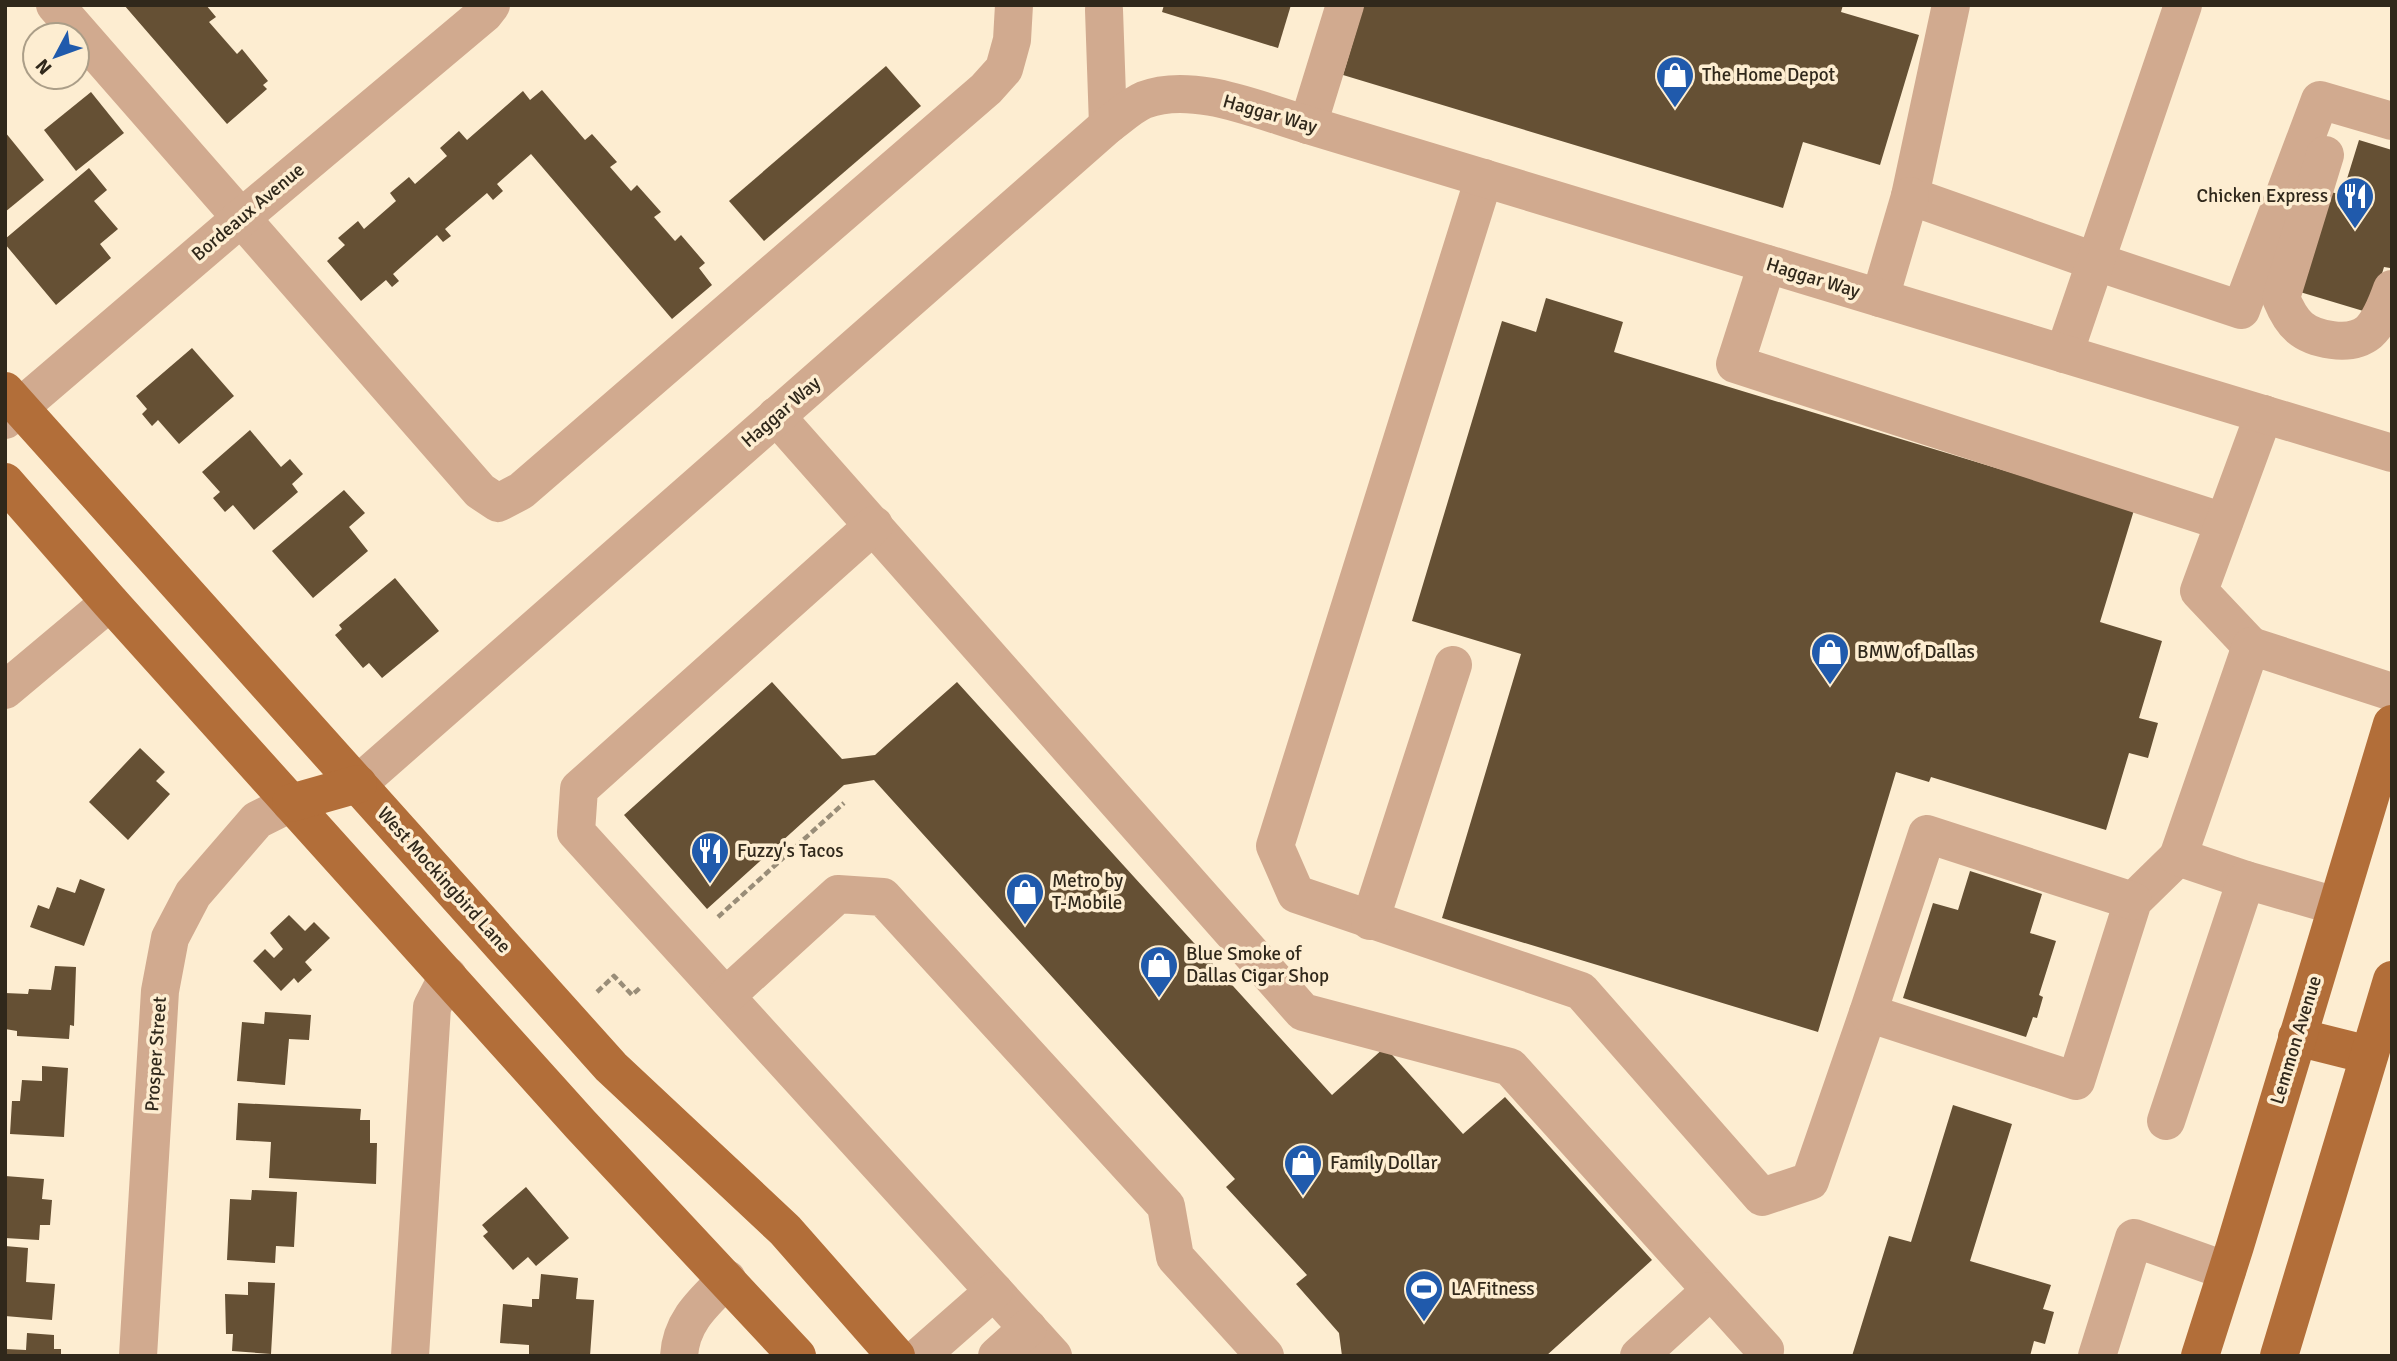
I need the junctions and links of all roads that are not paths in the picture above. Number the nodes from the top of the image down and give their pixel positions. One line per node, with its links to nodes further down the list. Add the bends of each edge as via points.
1 (55, 5): 14 (street)
2 (491, 5): 14 (street, Bordeaux Avenue)
3 (1014, 5): 14 (street, via 1004,69 986,89 521,491 498,503 480,491)
4 (1345, 5): 11 (street)
5 (1951, 5): 13 (street)
6 (2183, 5): 15 (street)
7 (1104, 10): 10 (street)
8 (2340, 106): 9 (street); 15 (street, via 2320,100 2241,310); 17 (street, via 2281,298 2300,328 2315,338 2346,342 2374,326)
9 (2392, 121)
10 (1108, 125): 11 (street, Haggar Way, via 1143,100 1178,92 1202,94); 22 (street, Haggar Way)
11 (1308, 125): 12 (street, Haggar Way)
12 (1484, 178): 16 (street, Haggar Way); 39 (street, via 1275,846 1296,894)
13 (1910, 197): 15 (street); 18 (street)
14 (240, 218): 20 (street, Bordeaux Avenue)
15 (2096, 262): 19 (street)
16 (1767, 264): 18 (street, Haggar Way); 25 (street, via 1735,364)
17 (2392, 289)
18 (1880, 298): 19 (street, Haggar Way)
19 (2064, 354): 21 (street, Haggar Way)
20 (10, 406): 33 (main road, West Mockingbird Lane)
21 (2264, 414): 23 (street, Haggar Way); 25 (street)
22 (776, 416): 26 (street); 33 (street, Haggar Way)
23 (2392, 453)
24 (5, 482): 27 (main road)
25 (2224, 522): 28 (street, via 2199,591)
26 (874, 525): 42 (street, via 579,789 576,832); 50 (street, via 1303,1012 1510,1067)
27 (110, 602): 30 (street); 34 (main road)
28 (2251, 646): 31 (street); 35 (street)
29 (1453, 665): 39 (street)
30 (5, 690)
31 (2392, 692)
32 (2392, 724): 38 (main road, Lemmon Avenue)
33 (358, 784): 34 (main road); 56 (main road, West Mockingbird Lane, via 611,1067 785,1230)
34 (291, 803): 40 (main road); 52 (street, Prosper Street, via 257,820 193,894 170,939 160,991)
35 (2178, 857): 36 (street); 37 (street)
36 (2246, 880): 38 (street); 46 (street)
37 (2133, 901): 43 (street, via 1927,834); 43 (street, via 2076,1081)
38 (2336, 906): 44 (main road, Lemmon Avenue)
39 (1370, 921): 43 (street, via 1581,990 1762,1197 1810,1181)
40 (448, 976): 48 (main road); 53 (street, via 432,1007)
41 (2392, 980): 45 (main road)
42 (726, 996): 49 (street); 60 (street, via 838,894 883,897 1166,1206 1175,1257)
43 (1868, 1013)
44 (2297, 1037): 45 (main road); 47 (main road, Lemmon Avenue)
45 (2369, 1055): 65 (main road)
46 (2166, 1121)
47 (2227, 1271): 63 (street, via 2134,1238); 64 (main road, Lemmon Avenue)
48 (727, 1279): 54 (street, via 693,1313); 55 (main road)
49 (993, 1291): 51 (street); 57 (street)
50 (1710, 1291): 61 (street); 62 (street, via 1765,1350)
51 (1028, 1328): 58 (street); 59 (street)
52 (138, 1356)
53 (410, 1356)
54 (679, 1356)
55 (797, 1356)
56 (896, 1356)
57 (920, 1356)
58 (997, 1356)
59 (1053, 1356)
60 (1265, 1356)
61 (1639, 1356)
62 (1763, 1356)
63 (2097, 1356)
64 (2200, 1356)
65 (2279, 1356)

